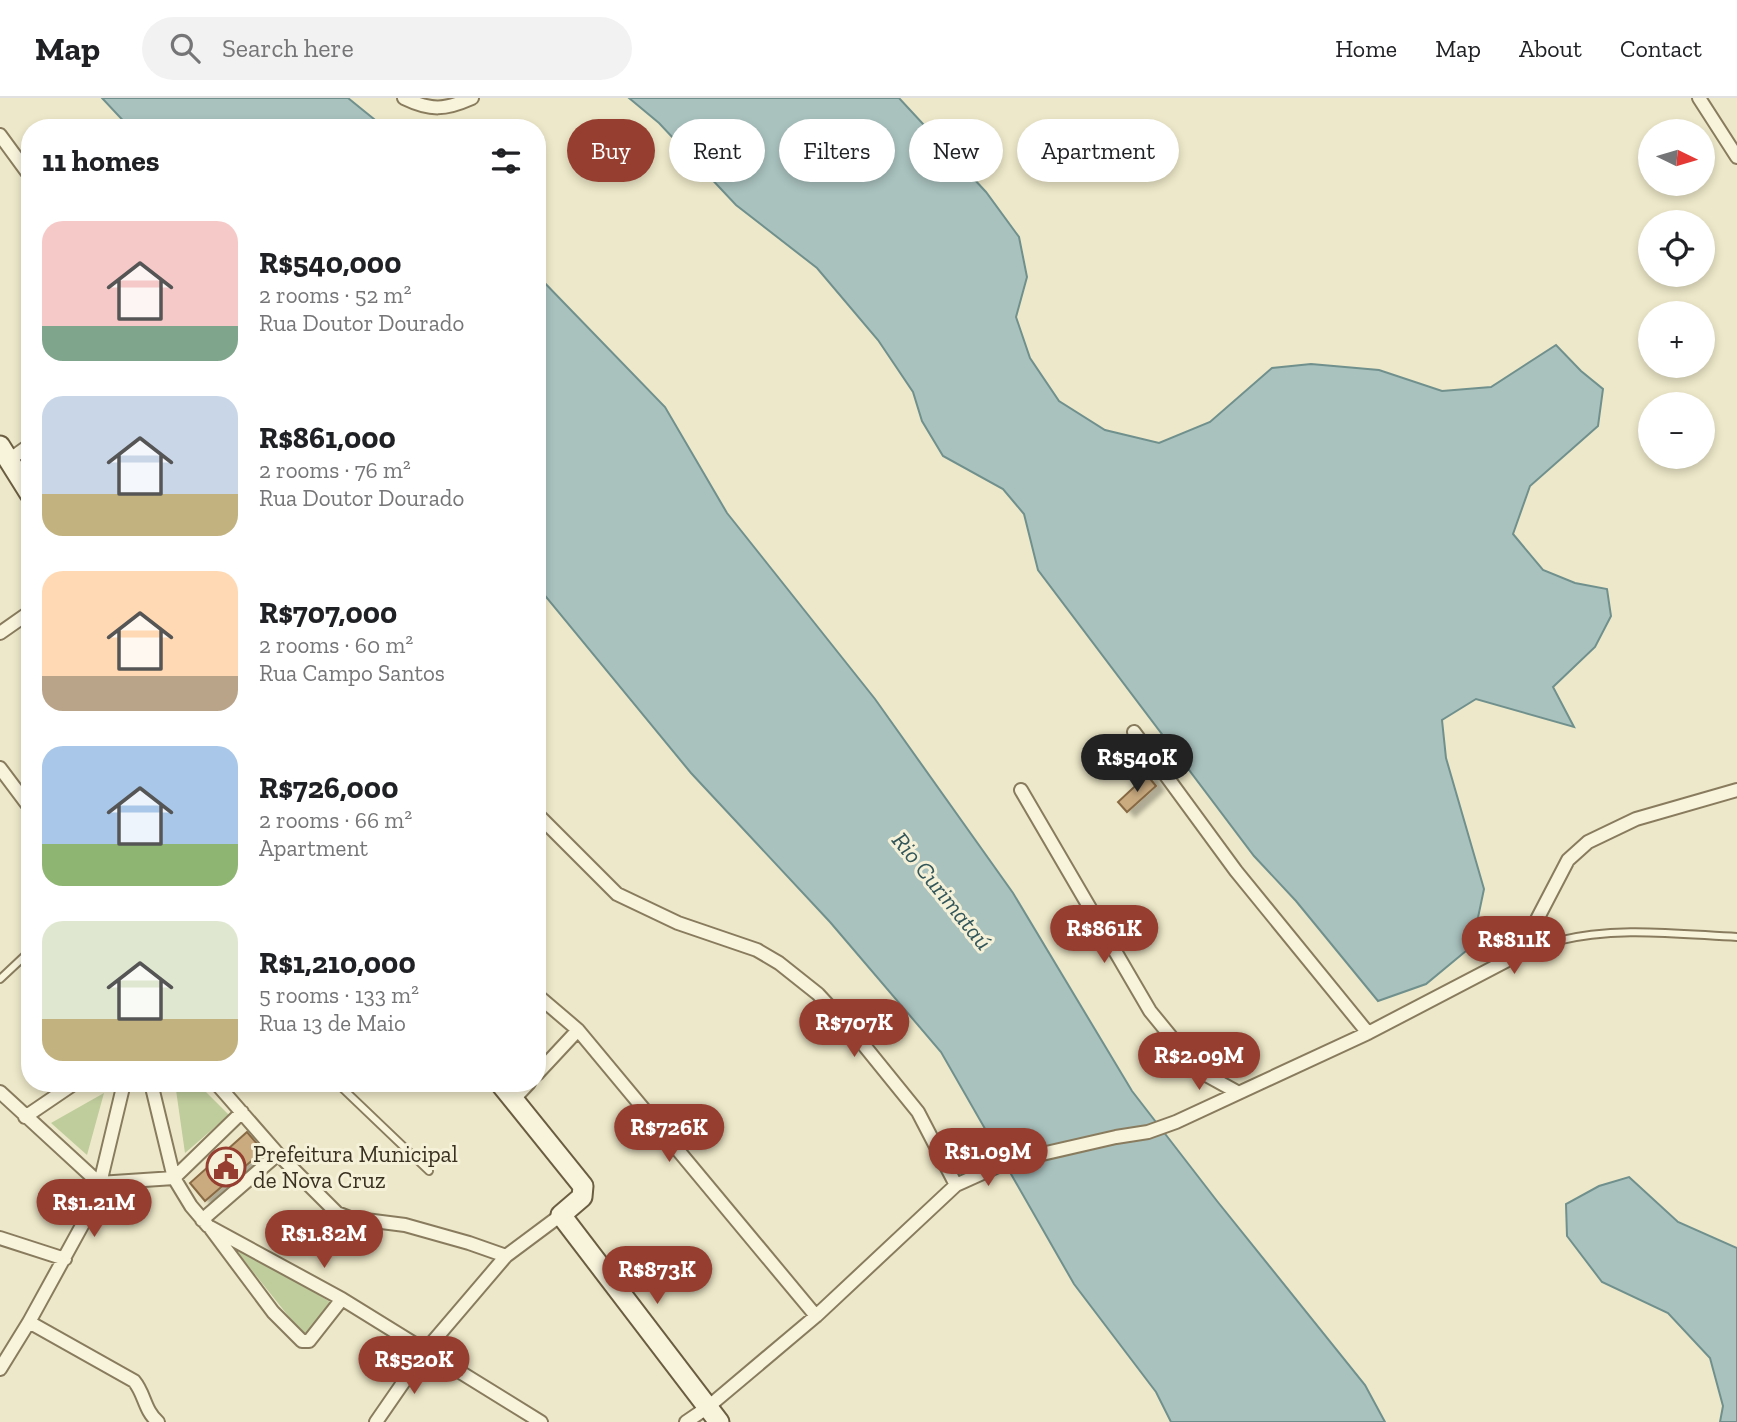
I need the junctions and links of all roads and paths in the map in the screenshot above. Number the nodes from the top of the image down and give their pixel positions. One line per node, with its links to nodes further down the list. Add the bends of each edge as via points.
1 (404, 98): 2 (street, via 432,109)
2 (472, 98)
3 (1699, 98): 5 (street)
4 (0, 135): 6 (street)
5 (1737, 157)
6 (21, 164)
7 (7, 461): 8 (main road)
8 (21, 481)
9 (21, 619): 10 (street)
10 (0, 634)
11 (1134, 732): 23 (street, via 1236,871)
12 (0, 768): 15 (street)
13 (1021, 790): 33 (street, via 1150,1011 1199,1071)
14 (1737, 790): 19 (street, via 1636,819 1588,842 1568,860 1531,931)
15 (21, 796)
16 (546, 824): 41 (street, via 617,894 678,923 757,950 818,994 918,1112)
17 (1737, 937): 19 (lane, via 1630,931 1597,934 1553,942)
18 (21, 959): 20 (lane)
19 (1506, 961): 23 (street)
20 (0, 979)
21 (546, 1003): 22 (street)
22 (578, 1030): 24 (street); 48 (street)
23 (1368, 1033): 33 (street)
24 (546, 1064)
25 (0, 1092): 36 (street)
26 (62, 1092): 36 (street)
27 (122, 1092): 40 (street)
28 (153, 1092): 39 (street)
29 (224, 1092): 35 (street)
30 (346, 1092): 38 (lane)
31 (508, 1092): 34 (main road)
32 (521, 1092): 34 (street)
33 (1237, 1093): 41 (street, via 1148,1132 1007,1162)
34 (514, 1099): 42 (main road, via 583,1186 582,1197)
35 (242, 1112): 37 (street); 39 (street)
36 (25, 1117): 40 (street)
37 (278, 1154): 43 (street); 45 (street, via 343,1216 405,1225)
38 (429, 1171)
39 (174, 1178): 40 (street); 43 (street)
40 (99, 1183): 46 (street, via 96,1200)
41 (956, 1185): 48 (street)
42 (561, 1215): 45 (street); 52 (main road)
43 (205, 1223): 47 (street); 47 (street, via 273,1312 302,1341 310,1339)
44 (0, 1238): 46 (street)
45 (506, 1256): 50 (street)
46 (65, 1259): 49 (street)
47 (342, 1299): 50 (street)
48 (816, 1316): 52 (street)
49 (29, 1322): 51 (street); 53 (street, via 134,1381)
50 (425, 1351): 54 (street); 55 (street)
51 (0, 1369)
52 (714, 1414): 56 (street)
53 (158, 1422)
54 (376, 1422)
55 (541, 1422)
56 (686, 1422)

